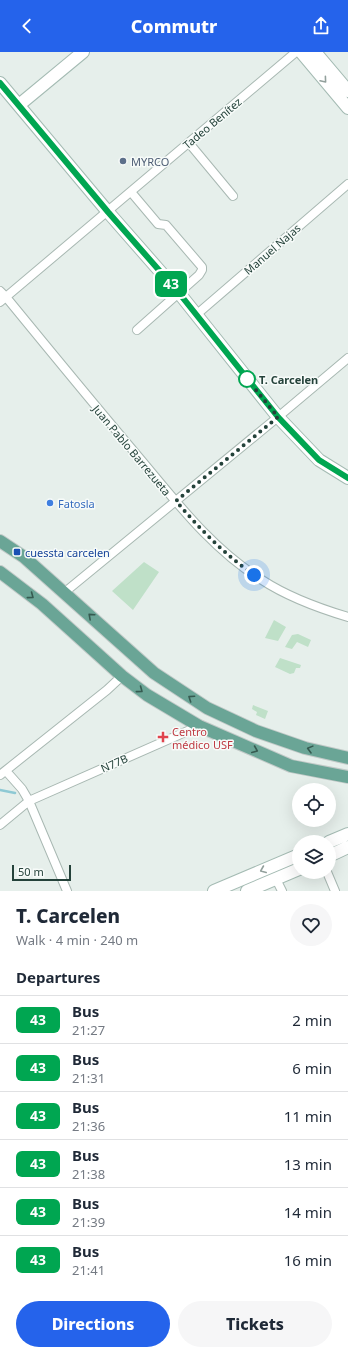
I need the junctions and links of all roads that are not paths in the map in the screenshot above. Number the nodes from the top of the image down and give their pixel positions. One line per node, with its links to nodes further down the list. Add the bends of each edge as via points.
1 (83, 52): 7 (street)
2 (296, 52): 9 (street, Tadeo Benítez)
3 (301, 52): 8 (street, one-way to 8)
4 (315, 52): 6 (street)
5 (0, 83): 7 (street)
6 (348, 91)
7 (19, 105): 13 (street)
8 (348, 108)
9 (189, 143): 11 (street, Tadeo Benítez); 12 (street)
10 (348, 184): 16 (street, Manuel Najas)
11 (131, 192): 13 (street, Tadeo Benítez); 14 (street, via 158,224 166,225 202,265 201,273)
12 (233, 196)
13 (108, 212): 14 (street); 15 (street, Tadeo Benítez)
14 (179, 293): 16 (street); 17 (street)
15 (2, 297): 21 (street, Juan Pablo Barrezueta)
16 (196, 315): 19 (street)
17 (137, 330)
18 (348, 358): 19 (street)
19 (278, 417): 20 (street, via 319,460); 21 (street)
20 (348, 478)
21 (176, 501): 24 (street); 25 (street, Juan Pablo Barrezueta, via 228,555 262,580 303,602)
22 (0, 541): 24 (main road, via 24,557)
23 (0, 572): 26 (main road, one-way to 26, via 42,604)
24 (65, 592): 28 (main road, one-way to 24, via 305,748 207,708 154,673)
25 (348, 617)
26 (122, 676): 27 (main road, one-way to 27, via 147,695); 29 (street)
27 (199, 726): 30 (main road, one-way to 30, via 291,766); 31 (street, N77B)
28 (348, 758)
29 (3, 773): 31 (street, via 22,790)
30 (348, 777)
31 (29, 802): 32 (street, N77B); 41 (street)
32 (1, 824)
33 (348, 834): 34 (street)
34 (336, 839)
35 (348, 847): 36 (street)
36 (336, 853)
37 (292, 858): 42 (street, one-way to 42)
38 (292, 872): 39 (street)
39 (276, 879): 43 (street); 44 (street)
40 (330, 879): 45 (street)
41 (67, 891)
42 (214, 891)
43 (247, 891)
44 (282, 891)
45 (335, 891)

